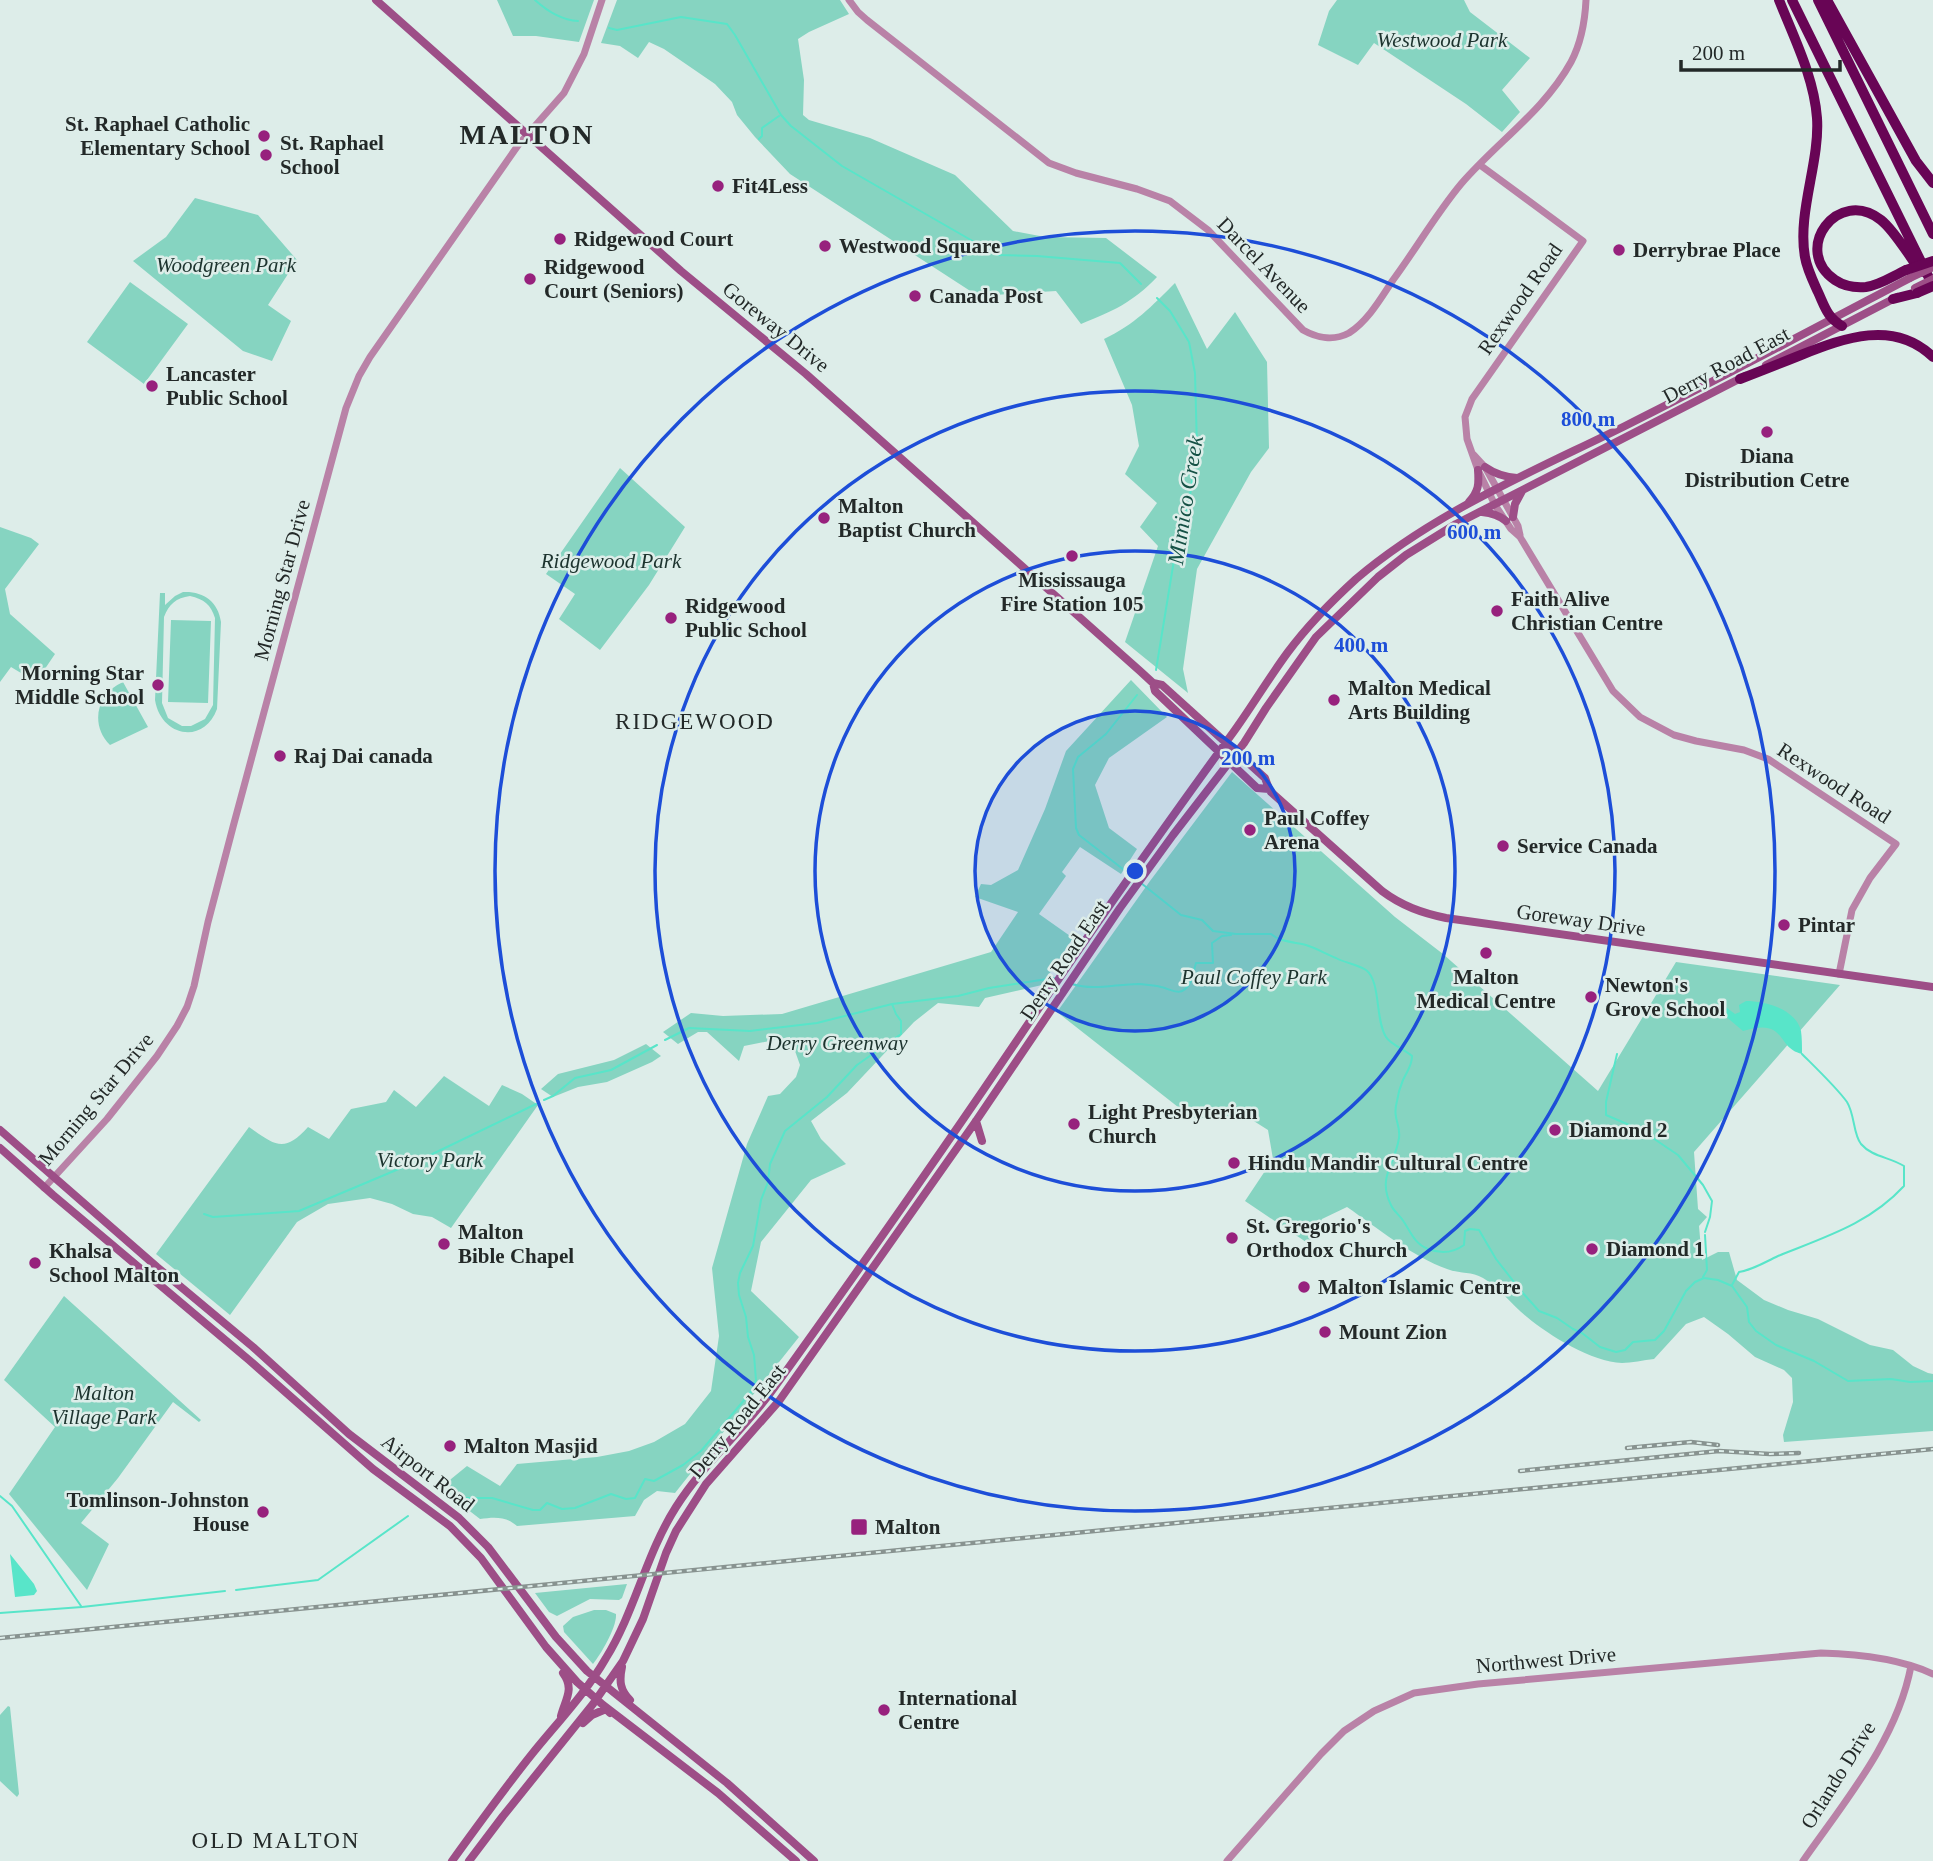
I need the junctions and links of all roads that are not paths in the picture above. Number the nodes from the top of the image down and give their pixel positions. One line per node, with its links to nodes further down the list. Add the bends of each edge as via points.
1 (376, 0): 9 (main road, Goreway Drive)
2 (602, 0): 9 (street, Morning Star Drive, via 567,88)
3 (849, 0): 10 (street, Darcel Avenue, via 867,20 1049,163 1170,201 1208,230 1296,324 1315,337 1346,334 1369,314 1434,220)
4 (1586, 0): 10 (street, Darcel Avenue, via 1577,49 1560,79 1533,114)
5 (1779, 0): 20 (highway, via 1814,95 1816,148 1804,248)
6 (1792, 0): 17 (highway)
7 (1818, 0): 12 (highway)
8 (1827, 0): 11 (highway, via 1916,161)
9 (527, 134): 32 (main road, Goreway Drive, via 806,374); 50 (street, Morning Star Drive, via 359,376 343,420 187,1007 157,1056)
10 (1480, 165): 24 (street, Rexwood Road, via 1583,241 1472,399 1465,424)
11 (1933, 183)
12 (1933, 234)
13 (1933, 261): 15 (highway, bridge)
14 (1933, 267): 15 (main road, Derry Road East, bridge)
15 (1908, 274): 17 (highway, via 1875,285 1840,283 1820,263 1820,233 1841,213 1869,213 1888,227); 20 (main road, Derry Road East)
16 (1933, 279): 18 (main road, bridge)
17 (1933, 287): 18 (highway, bridge)
18 (1916, 290): 19 (highway)
19 (1894, 299): 21 (main road, Derry Road East)
20 (1831, 320): 21 (highway); 25 (main road, Derry Road East)
21 (1842, 326): 23 (main road, Derry Road East)
22 (1933, 356): 23 (highway, via 1900,337 1866,335)
23 (1740, 379): 26 (main road, Derry Road East)
24 (1481, 468): 25 (main road); 27 (street, Rexwood Road); 29 (main road, via 1479,486)
25 (1520, 478): 27 (main road, Derry Road East)
26 (1523, 490): 28 (main road, Derry Road East); 31 (main road)
27 (1493, 491): 28 (street, Rexwood Road); 29 (main road, Derry Road East)
28 (1500, 502): 30 (main road, Derry Road East); 31 (street, Rexwood Road)
29 (1468, 503): 33 (main road, Derry Road East, via 1422,529 1350,584 1292,647)
30 (1479, 512): 31 (main road); 35 (main road, Derry Road East, via 1406,555 1354,599 1316,637)
31 (1510, 519): 44 (street, Rexwood Road, via 1511,529 1613,691 1640,717 1674,735 1768,760 1896,844 1852,910)
32 (1153, 683): 33 (main road, Goreway Drive, via 1162,685); 34 (main road, Goreway Drive, via 1155,691)
33 (1226, 742): 34 (main road, Derry Road East); 35 (main road, Goreway Drive)
34 (1218, 752): 36 (main road, Goreway Drive); 38 (main road, Derry Road East)
35 (1237, 752): 36 (main road, Derry Road East); 37 (main road, Goreway Drive, via 1265,778)
36 (1228, 762): 37 (main road, Goreway Drive, via 1257,788); 39 (main road, Derry Road East)
37 (1269, 789): 44 (main road, Goreway Drive, via 1382,891 1415,911)
38 (1165, 827): 39 (main road); 40 (main road, Derry Road East)
39 (1173, 835): 41 (main road, Derry Road East)
40 (1111, 903): 41 (main road); 42 (main road, Derry Road East)
41 (1120, 908): 43 (main road, Derry Road East)
42 (1070, 962): 43 (main road, via 1073,970); 60 (main road, Derry Road East, via 770,1394 674,1510 617,1639)
43 (1080, 968): 46 (main road, Derry Road East)
44 (1839, 974): 45 (main road, Goreway Drive)
45 (1933, 987)
46 (976, 1121): 48 (main road); 56 (main road, Derry Road East, via 779,1401 721,1465 685,1515)
47 (0, 1130): 50 (main road, Airport Road)
48 (982, 1141)
49 (0, 1148): 51 (main road, Airport Road)
50 (54, 1177): 51 (street, Morning Star Drive); 52 (main road, Airport Road)
51 (44, 1188): 53 (main road, Airport Road)
52 (110, 1227): 53 (main road); 54 (main road, Airport Road)
53 (102, 1237): 55 (main road, Airport Road)
54 (157, 1267): 55 (main road); 60 (main road, Airport Road, via 349,1434 475,1532 557,1639)
55 (151, 1279): 57 (main road, Airport Road, via 373,1469 450,1526 481,1558)
56 (628, 1651): 61 (main road, Derry Road East); 65 (main road, via 620,1673 621,1688)
57 (560, 1664): 62 (main road, Airport Road); 64 (main road, via 569,1691)
58 (1911, 1666): 59 (street, Northwest Drive); 72 (street, Northwest Drive, via 1821,1653 1414,1693 1344,1731); 73 (street, Orlando Drive, via 1873,1760)
59 (1933, 1674)
60 (594, 1676): 61 (main road, Airport Road); 62 (main road, Derry Road East)
61 (606, 1686): 63 (main road, Derry Road East); 65 (main road, Airport Road)
62 (585, 1689): 63 (main road, Airport Road); 64 (main road, Derry Road East)
63 (596, 1699): 66 (main road, Airport Road); 67 (main road, Derry Road East)
64 (561, 1720): 68 (main road, Derry Road East)
65 (651, 1721): 71 (main road, Airport Road)
66 (642, 1734): 67 (main road, via 606,1709); 70 (main road, Airport Road)
67 (565, 1737): 69 (main road, Derry Road East)
68 (452, 1861)
69 (470, 1861)
70 (796, 1861)
71 (814, 1861)
72 (1227, 1861)
73 (1803, 1861)

